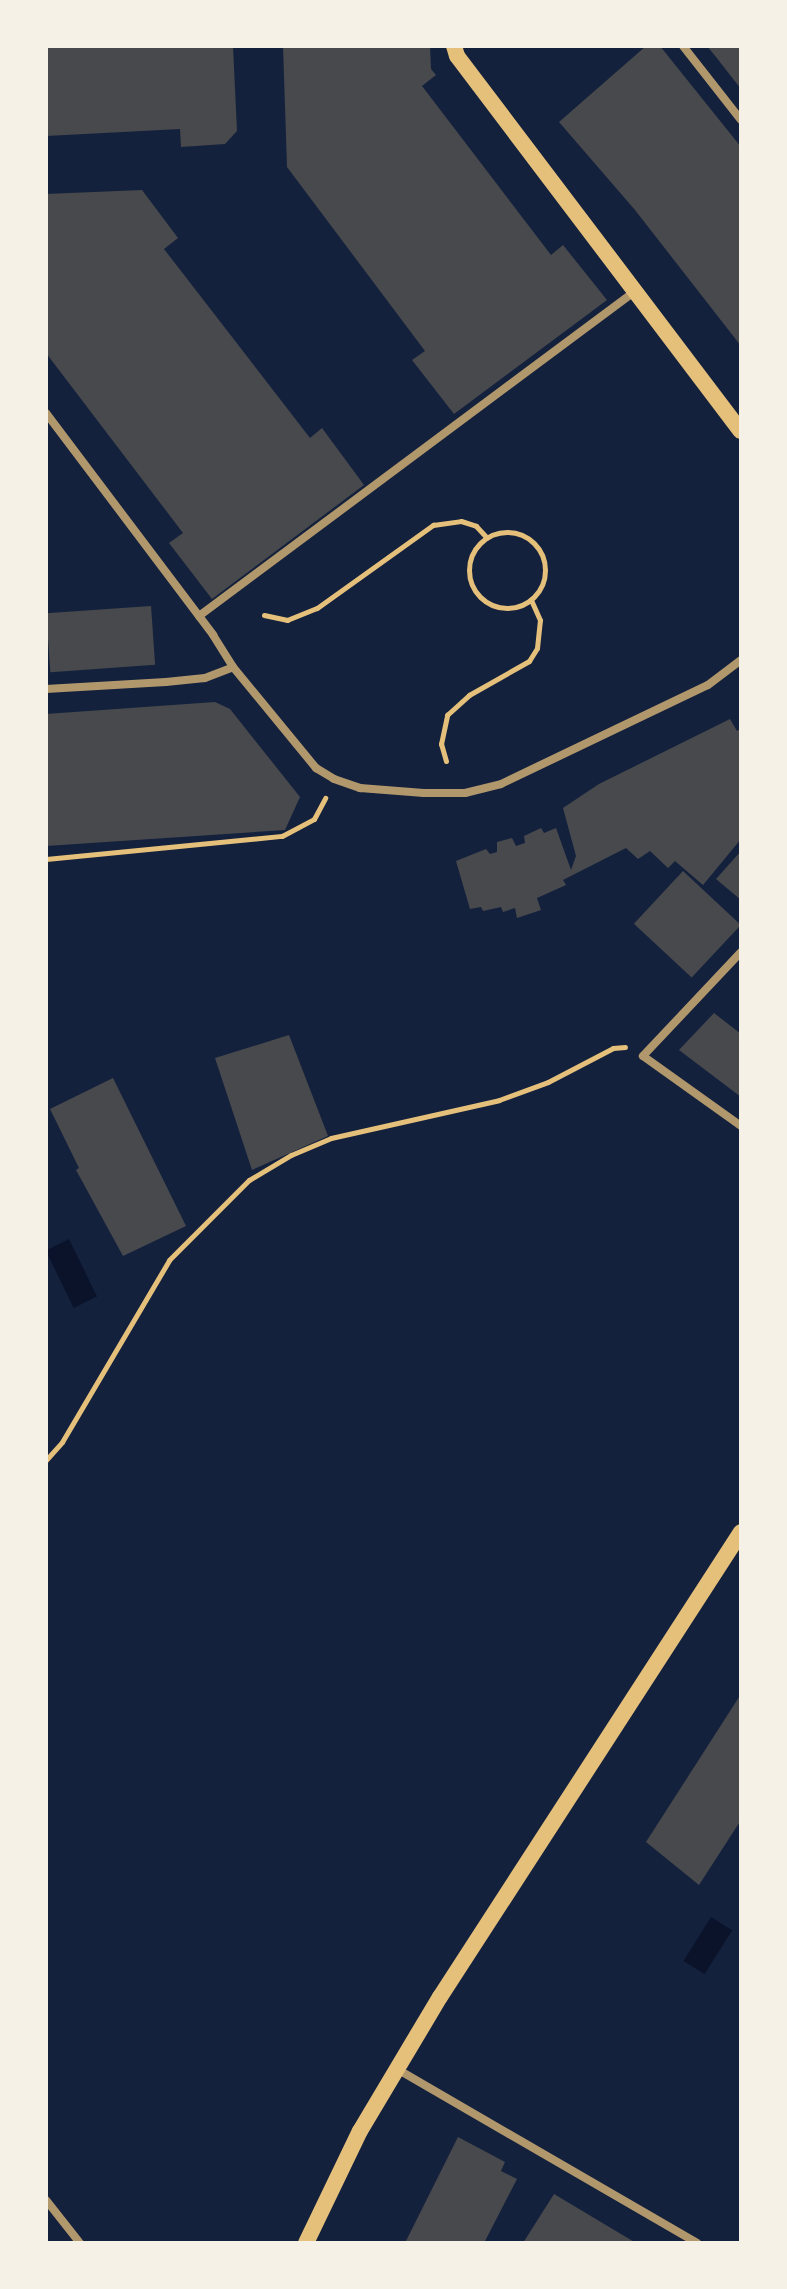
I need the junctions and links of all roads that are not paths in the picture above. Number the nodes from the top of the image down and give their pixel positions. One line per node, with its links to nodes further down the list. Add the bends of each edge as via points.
1 (454, 46): 4 (main road)
2 (683, 46): 3 (street)
3 (741, 120)
4 (634, 292): 6 (main road); 7 (street)
5 (46, 413): 7 (street)
6 (741, 431)
7 (199, 616): 9 (street)
8 (741, 660): 9 (street, via 708,685 501,784 465,793 360,788 334,779 316,768)
9 (233, 667): 10 (street, via 205,678)
10 (46, 689)
11 (741, 952): 12 (street, via 643,1056)
12 (741, 1126)
13 (741, 1532): 14 (main road)
14 (397, 2069): 17 (main road, via 360,2131); 18 (street)
15 (46, 2200): 16 (street)
16 (80, 2243)
17 (306, 2243)
18 (697, 2243)

